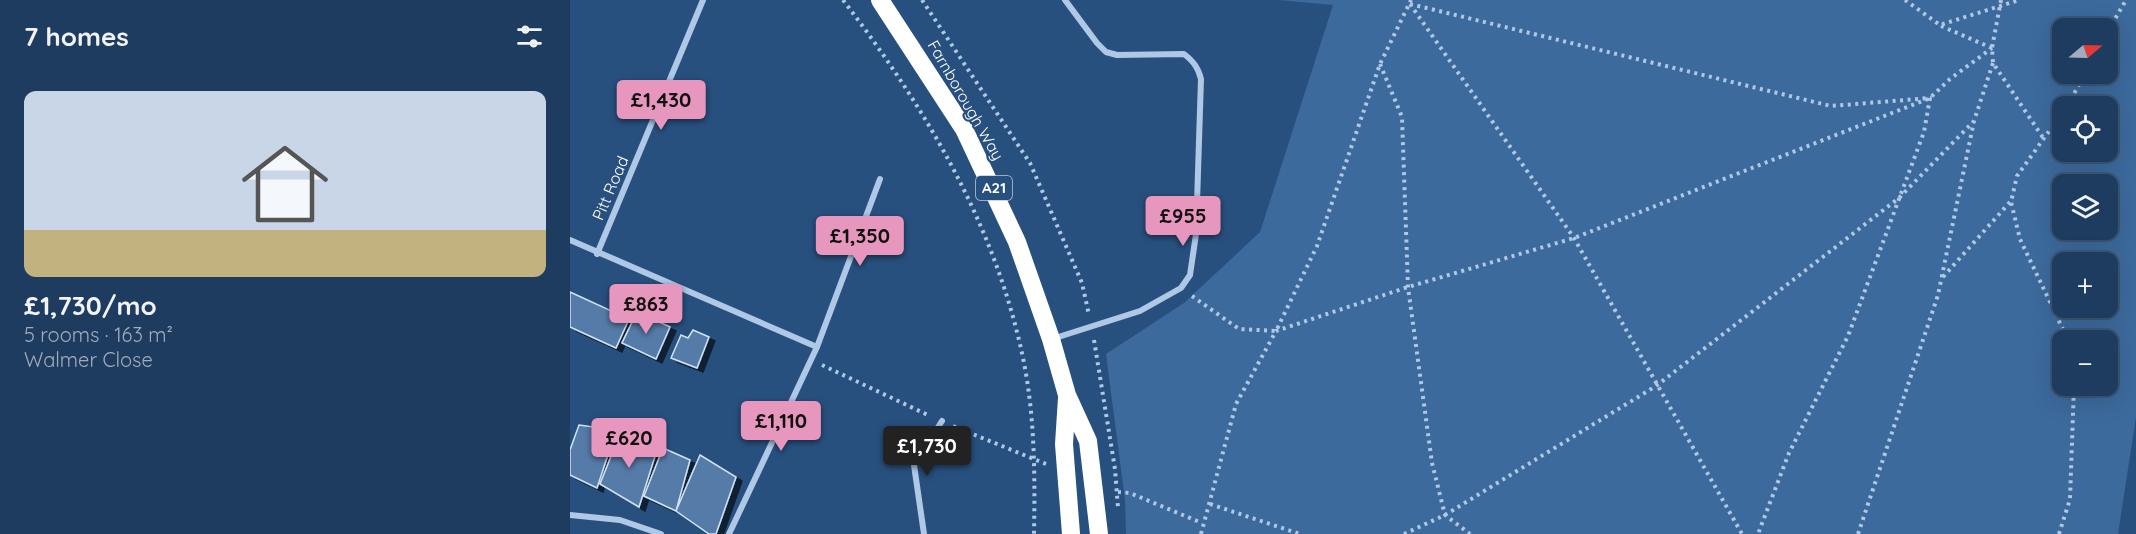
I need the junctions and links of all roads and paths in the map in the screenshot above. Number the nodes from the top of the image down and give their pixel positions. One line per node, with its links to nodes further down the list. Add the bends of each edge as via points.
1 (703, 0): 26 (street, Pitt Road)
2 (843, 0): 40 (path, via 931,127 990,247 1023,359)
3 (880, 0): 33 (highway, Farnborough Way / A21, via 941,91 983,165 1017,242)
4 (922, 0): 30 (path, via 1030,164 1082,284)
5 (1065, 0): 29 (street, via 1106,52 1184,54 1192,60 1201,79 1194,255 1190,275)
6 (1905, 0): 13 (path)
7 (2001, 0): 11 (path)
8 (2019, 0): 11 (path)
9 (2126, 0): 12 (path)
10 (1411, 2): 16 (path); 17 (path, via 1831,106); 24 (path)
11 (2001, 8): 13 (path); 14 (path)
12 (2116, 18)
13 (1940, 26): 14 (path)
14 (1992, 48): 15 (path); 17 (path)
15 (1993, 63): 18 (path); 20 (path)
16 (1380, 64): 28 (path, via 1402,117); 32 (path, via 1317,246)
17 (1930, 98): 22 (path, via 1924,132); 24 (path)
18 (1974, 121): 22 (path); 27 (path)
19 (2052, 127): 20 (path)
20 (2044, 139): 23 (path, via 2017,176)
21 (880, 180): 34 (street)
22 (1899, 198): 36 (path); 59 (path, via 1848,336 1789,453)
23 (2011, 202): 27 (path); 31 (path, via 2020,239)
24 (1574, 238): 28 (path); 36 (path)
25 (570, 240): 26 (street)
26 (597, 254): 34 (street)
27 (1941, 279): 60 (path)
28 (1408, 287): 32 (path); 46 (path, via 1423,413)
29 (1181, 288): 30 (street, via 1140,311); 32 (path, via 1239,329)
30 (1091, 328): 33 (street); 43 (path)
31 (2063, 330)
32 (1276, 331): 44 (path, via 1236,404)
33 (1051, 339): 37 (highway, Farnborough Way / A21)
34 (817, 347): 35 (street)
35 (811, 359): 39 (path); 49 (street)
36 (1656, 386): 46 (path); 58 (path)
37 (1067, 394): 41 (highway, Farnborough Way / A21, via 1064,444); 42 (highway, Farnborough Way / A21, via 1088,441)
38 (2074, 396): 61 (path, via 2070,499)
39 (942, 422): 40 (path); 50 (street, via 914,465)
40 (1035, 461): 41 (path); 51 (path)
41 (1068, 469): 52 (highway, Farnborough Way / A21)
42 (1093, 469): 43 (path); 53 (highway, Farnborough Way / A21)
43 (1115, 469): 47 (path, via 1118,492 1130,493)
44 (1209, 504): 47 (path); 55 (path)
45 (570, 515): 48 (street, via 620,520)
46 (1445, 515): 56 (path); 57 (path)
47 (1202, 523): 54 (path)
48 (661, 534)
49 (729, 534)
50 (924, 534)
51 (1034, 534)
52 (1071, 534)
53 (1100, 534)
54 (1201, 534)
55 (1300, 534)
56 (1404, 534)
57 (1470, 534)
58 (1742, 534)
59 (1758, 534)
60 (1858, 534)
61 (2059, 534)

